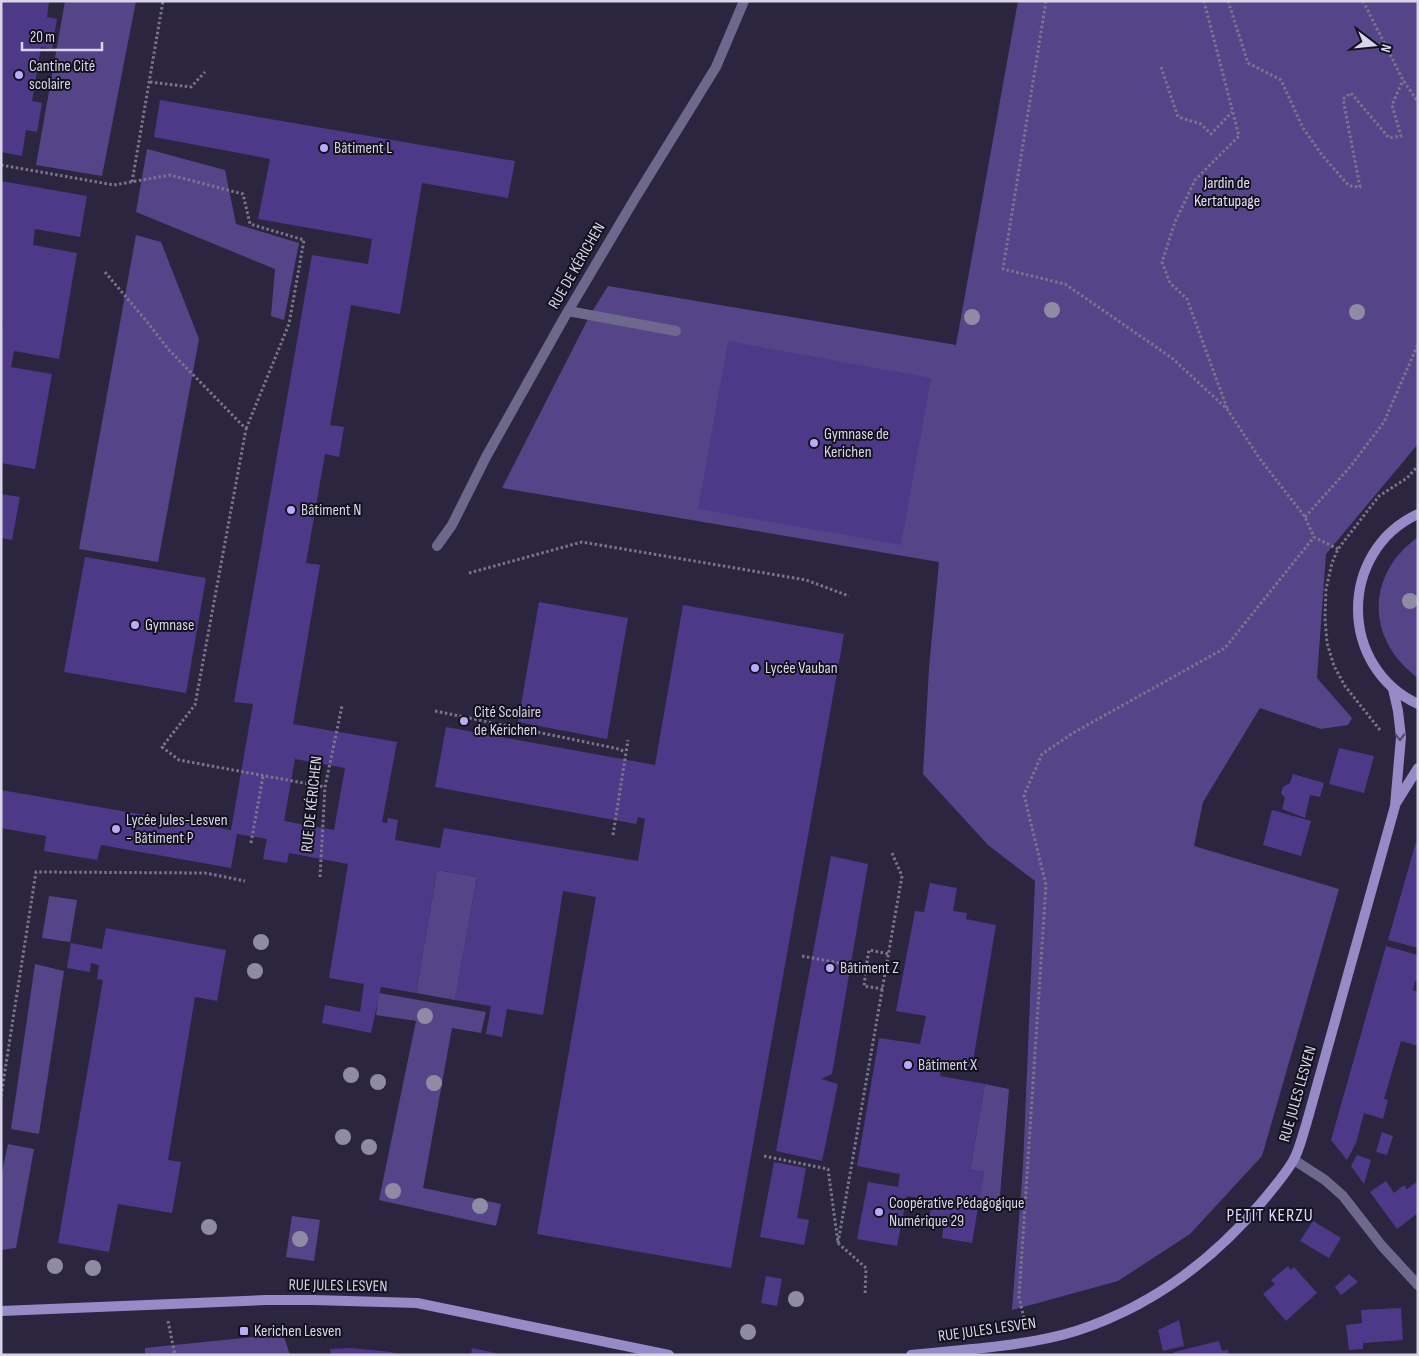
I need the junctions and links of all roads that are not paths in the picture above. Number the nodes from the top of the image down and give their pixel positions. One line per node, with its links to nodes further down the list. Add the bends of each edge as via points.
1 (744, 1): 2 (street, RUE DE KÉRICHEN, via 716,66)
2 (568, 311): 3 (street); 5 (street, RUE DE KÉRICHEN, via 452,525)
3 (676, 331)
4 (1418, 514): 6 (street, via 1405,519 1384,538 1368,561 1359,588 1357,615 1362,643 1375,668)
5 (437, 546)
6 (1393, 689): 7 (street); 9 (street, RUE JULES LESVEN, one-way to 9, via 1401,736)
7 (1418, 704)
8 (1418, 768): 9 (street, RUE JULES LESVEN)
9 (1394, 806): 10 (street, RUE JULES LESVEN)
10 (1294, 1160): 11 (street, via 1343,1196); 14 (street, RUE JULES LESVEN, via 1242,1225 1202,1263 1134,1308 1075,1331 1016,1344)
11 (1418, 1285)
12 (1, 1311): 13 (street, RUE JULES LESVEN, via 313,1300 417,1303)
13 (669, 1355)
14 (911, 1355)

